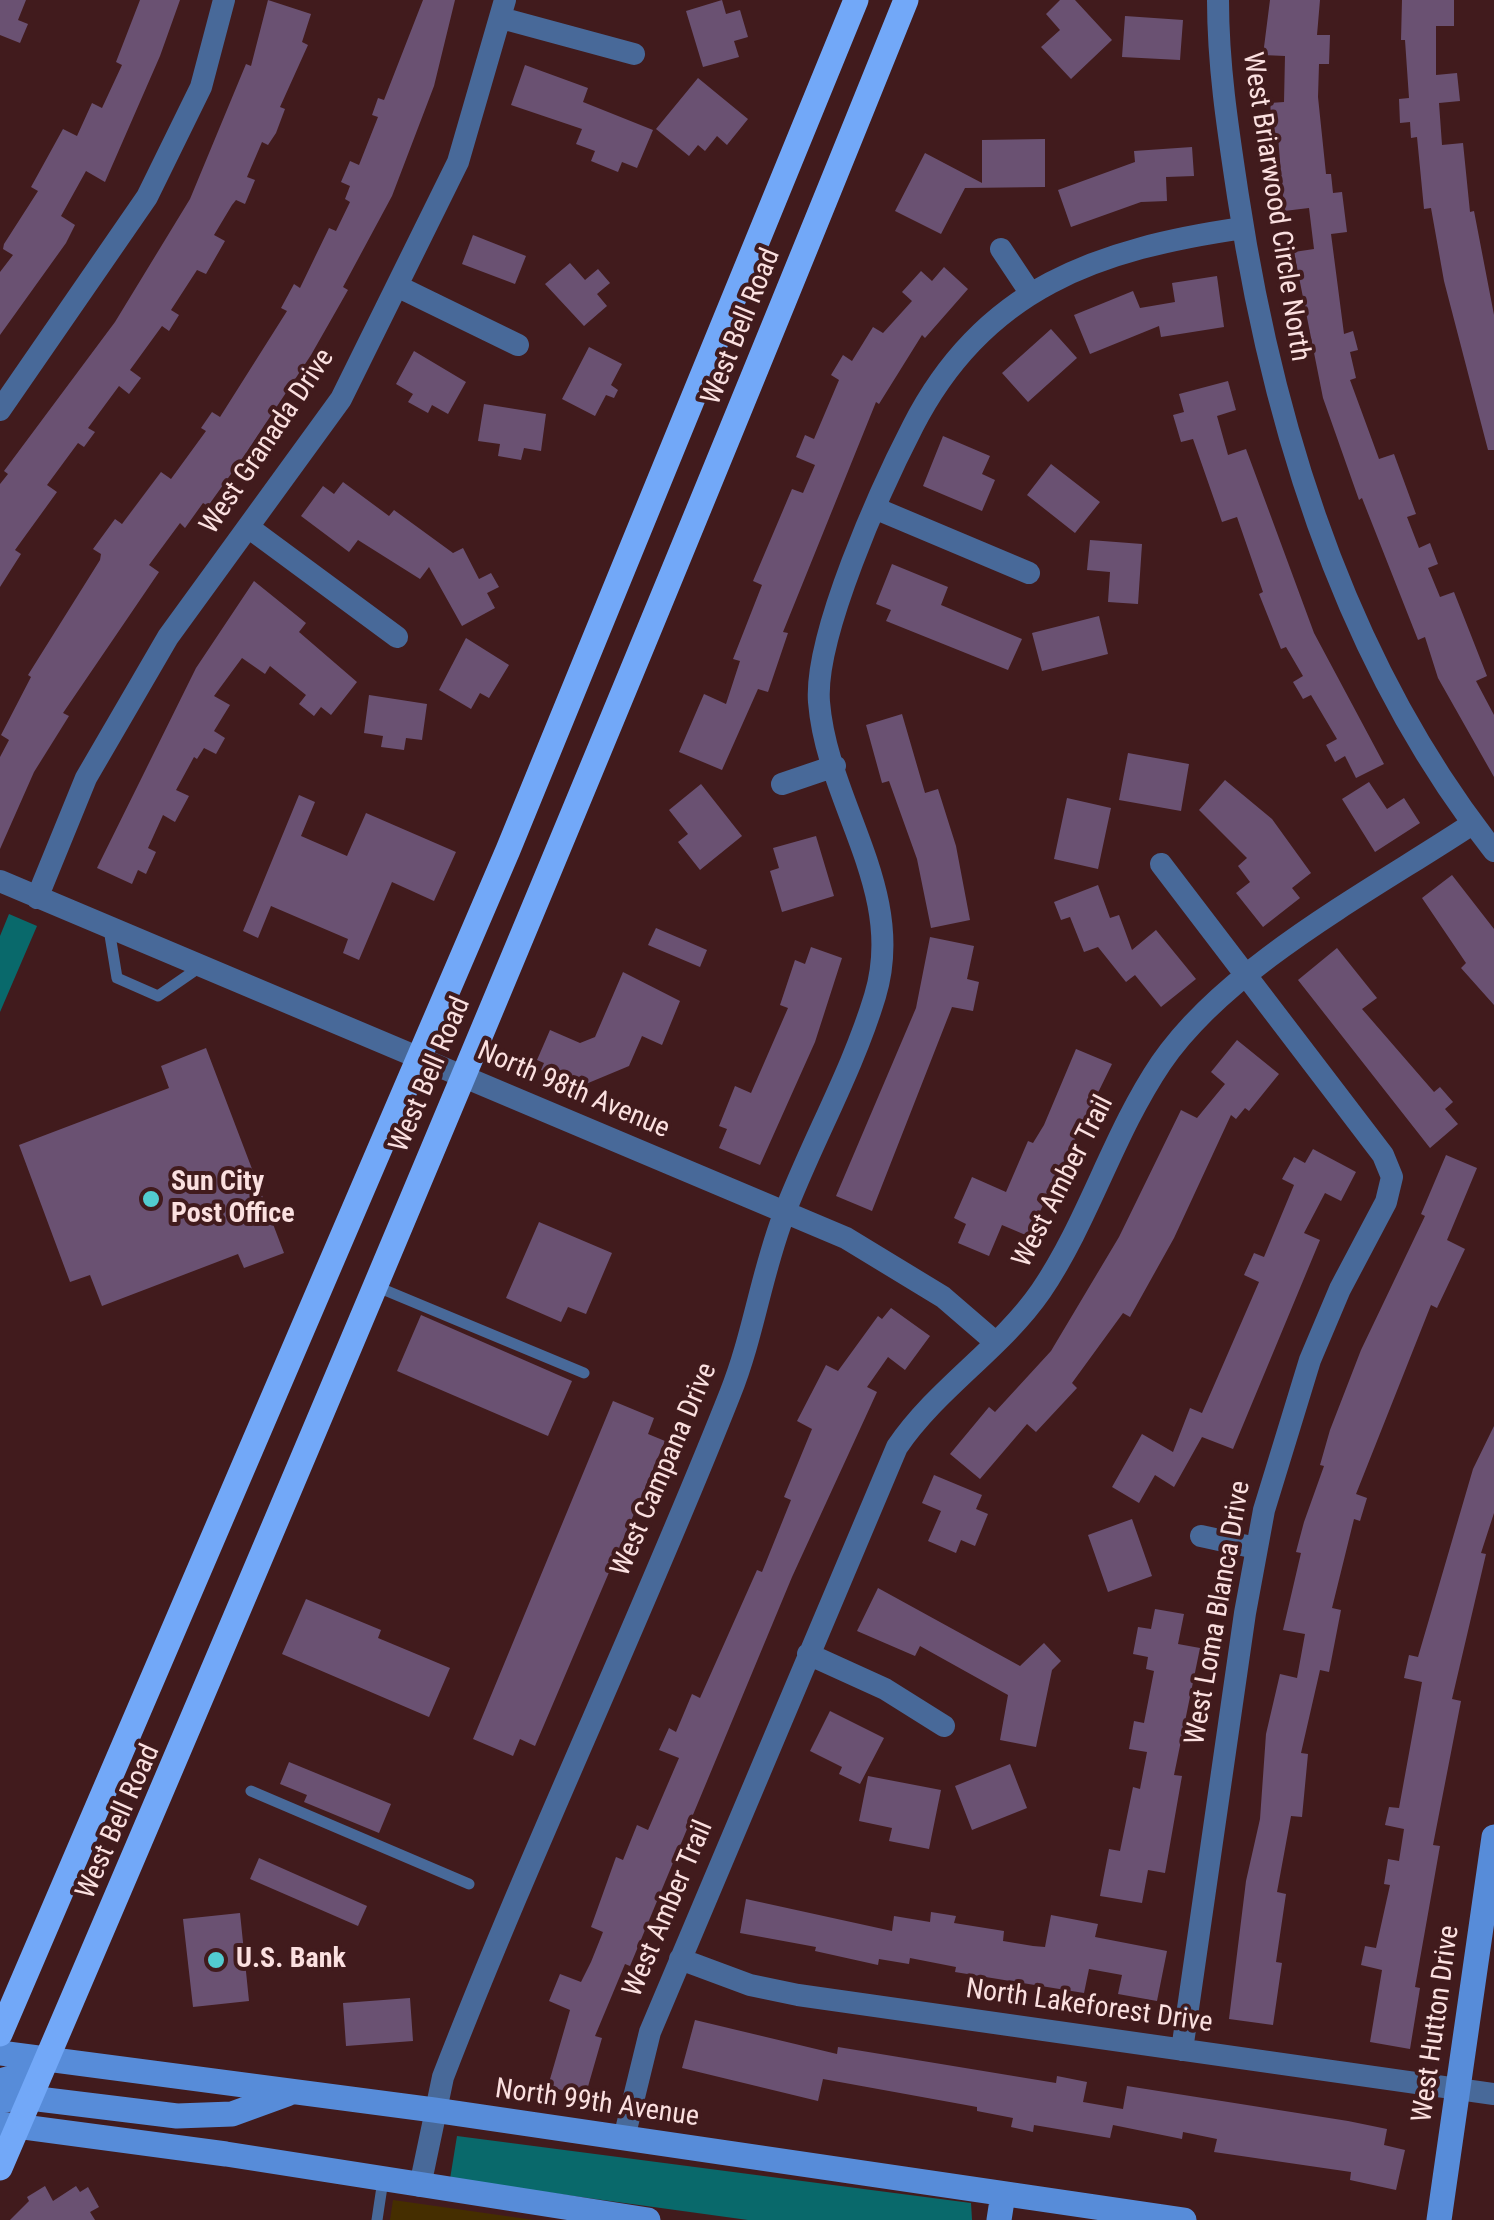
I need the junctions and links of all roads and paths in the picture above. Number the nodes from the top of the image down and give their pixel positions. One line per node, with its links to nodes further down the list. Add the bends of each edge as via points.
1 (224, 0): 12 (street, via 201,87 146,197)
2 (856, 0): 27 (main road, West Bell Road)
3 (906, 0): 28 (main road, West Bell Road)
4 (1218, 0): 7 (street, West Briarwood Circle North, via 1222,87)
5 (503, 9): 6 (street); 9 (street, West Granada Drive, via 458,162)
6 (634, 54)
7 (1243, 228): 10 (street, West Campana Drive, via 1132,248); 19 (street, West Briarwood Circle North, via 1273,380 1316,516 1376,656)
8 (1001, 248): 10 (street)
9 (399, 286): 11 (street); 14 (street, West Granada Drive, via 341,399)
10 (1031, 294): 13 (street, West Campana Drive, via 974,340 941,380)
11 (518, 345)
12 (0, 410)
13 (877, 510): 15 (street); 17 (street, West Campana Drive, via 820,659 819,705)
14 (248, 527): 16 (street); 23 (street, West Granada Drive, via 168,637 86,778)
15 (1028, 573)
16 (398, 637)
17 (835, 766): 18 (street); 29 (street, West Campana Drive, via 874,880 884,949 869,1013)
18 (782, 784)
19 (1472, 824): 20 (street, West Briarwood Circle North); 26 (street, West Amber Trail)
20 (1494, 851)
21 (1161, 864): 26 (street, West Loma Blanca Drive)
22 (0, 880): 23 (street, North 98th Avenue)
23 (36, 898): 24 (street, North 98th Avenue)
24 (109, 928): 25 (street, North 98th Avenue); 25 (lane, via 117,978 158,996)
25 (200, 967): 27 (street, North 98th Avenue)
26 (1244, 976): 31 (street, West Amber Trail, via 1187,1029 1159,1066 1052,1273); 34 (street, West Loma Blanca Drive, via 1383,1155 1392,1177 1297,1396)
27 (420, 1060): 28 (street, North 98th Avenue); 41 (main road, West Bell Road)
28 (462, 1077): 29 (street, North 98th Avenue); 30 (main road, West Bell Road)
29 (785, 1212): 31 (street, North 98th Avenue, via 846,1238 927,1287); 51 (street, West Campana Drive, via 745,1357)
30 (375, 1286): 32 (lane); 44 (main road, West Bell Road, via 209,1689)
31 (994, 1341): 35 (street, West Amber Trail, via 897,1447)
32 (584, 1373)
33 (1200, 1536): 34 (street)
34 (1256, 1548): 42 (street, West Loma Blanca Drive)
35 (808, 1654): 36 (street); 40 (street, West Amber Trail)
36 (944, 1726)
37 (251, 1791): 39 (lane)
38 (1494, 1837): 46 (main road, West Hutton Drive)
39 (469, 1884)
40 (680, 1959): 42 (street, North Lakeforest Drive, via 798,1995); 53 (street, West Amber Trail, via 642,2054)
41 (0, 2034)
42 (1182, 2050): 46 (street, North Lakeforest Drive)
43 (0, 2053): 44 (main road, North 99th Avenue)
44 (46, 2059): 45 (main road); 47 (main road, North 99th Avenue); 49 (main road, West Bell Road)
45 (0, 2081)
46 (1458, 2089): 48 (street, North Lakeforest Drive); 62 (main road, West Hutton Drive)
47 (292, 2092): 49 (main road, via 232,2114 177,2116); 51 (main road, North 99th Avenue)
48 (1494, 2094)
49 (30, 2098): 50 (main road); 52 (main road, West Bell Road)
50 (0, 2100)
51 (434, 2110): 53 (main road, North 99th Avenue); 56 (street, West Campana Drive)
52 (9, 2125): 54 (main road, West Bell Road); 55 (main road)
53 (624, 2138): 57 (main road, North 99th Avenue)
54 (0, 2168)
55 (383, 2180): 56 (main road); 58 (lane)
56 (420, 2186): 59 (main road)
57 (1002, 2194): 60 (main road); 61 (main road, North 99th Avenue)
58 (377, 2220)
59 (648, 2220)
60 (998, 2220)
61 (1184, 2220)
62 (1440, 2220)

